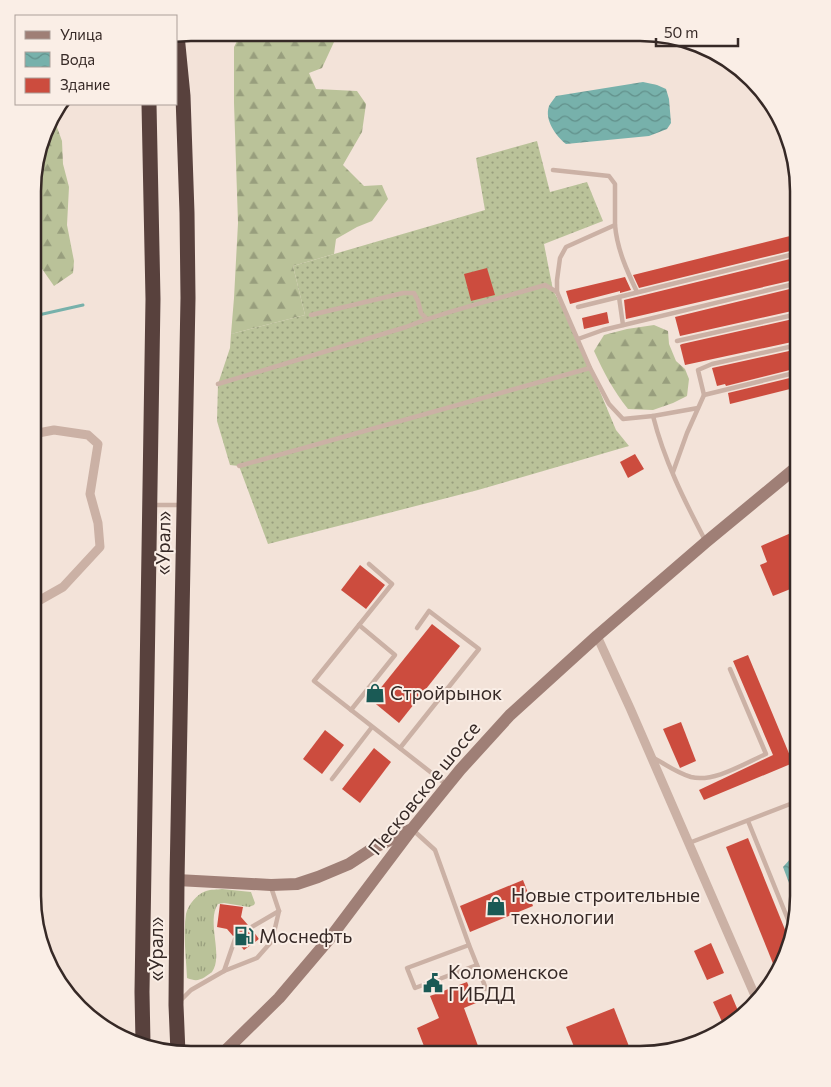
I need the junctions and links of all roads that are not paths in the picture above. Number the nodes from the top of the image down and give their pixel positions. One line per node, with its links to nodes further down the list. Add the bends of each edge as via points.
1 (178, 45): 29 (highway, «Урал», via 187,213)
2 (149, 105): 28 (highway, «Урал», via 153,299)
3 (553, 170): 4 (lane, via 609,176 615,184)
4 (615, 226): 7 (lane, via 566,247 560,258); 8 (lane, via 622,257)
5 (790, 255): 8 (lane)
6 (790, 285): 14 (lane)
7 (557, 292): 13 (lane, via 545,285); 15 (lane)
8 (637, 292): 9 (lane)
9 (619, 297): 10 (lane); 14 (lane)
10 (578, 307)
11 (311, 315): 13 (lane, via 414,293 421,313)
12 (790, 316): 16 (lane)
13 (427, 319): 20 (lane)
14 (623, 326): 15 (lane)
15 (578, 339): 18 (lane)
16 (677, 341)
17 (790, 347): 21 (lane, via 698,370)
18 (590, 368): 23 (lane, via 608,404 623,419); 25 (lane)
19 (790, 374): 21 (lane)
20 (218, 384)
21 (704, 394): 22 (lane)
22 (698, 408): 23 (lane); 26 (lane)
23 (653, 416): 26 (lane)
24 (41, 432): 32 (street, via 54,430 88,435 98,444 90,494 100,547 62,587)
25 (239, 466)
26 (673, 472): 30 (lane)
27 (790, 473): 30 (street, Песковское шоссе)
28 (150, 505): 29 (lane); 61 (highway, «Урал»)
29 (184, 505): 49 (highway, «Урал»)
30 (706, 542): 35 (street, Песковское шоссе)
31 (369, 564): 33 (lane, via 392,584)
32 (41, 599)
33 (359, 625): 37 (lane, via 395,655); 37 (lane, via 314,681)
34 (417, 628): 39 (lane, via 429,611 479,649)
35 (597, 636): 40 (street); 42 (street, Песковское шоссе, via 510,715)
36 (730, 669): 40 (lane, via 766,754 710,778 677,772)
37 (351, 710): 38 (lane)
38 (372, 727): 39 (lane); 41 (lane)
39 (400, 748): 42 (lane)
40 (651, 756): 46 (street)
41 (332, 779)
42 (448, 786): 45 (street, Песковское шоссе)
43 (789, 804): 44 (lane)
44 (748, 820): 46 (lane); 52 (lane)
45 (412, 829): 47 (street); 48 (street, Песковское шоссе); 55 (lane, via 435,850)
46 (689, 843): 59 (street)
47 (375, 847): 48 (street, via 387,853); 50 (street, via 349,864 318,877 297,884)
48 (389, 859): 63 (street, Песковское шоссе, via 330,938 279,998)
49 (176, 880): 50 (street); 60 (highway, «Урал»)
50 (271, 885): 51 (lane)
51 (280, 911): 53 (lane); 57 (lane, via 272,941 256,958)
52 (788, 919)
53 (250, 928)
54 (235, 939): 57 (lane)
55 (469, 945): 56 (lane); 56 (lane, via 407,968 415,988)
56 (477, 965): 58 (lane)
57 (224, 971): 60 (lane, via 191,990)
58 (486, 989)
59 (754, 994)
60 (176, 1005): 62 (highway, «Урал»)
61 (143, 1037)
62 (178, 1045)
63 (231, 1046)

